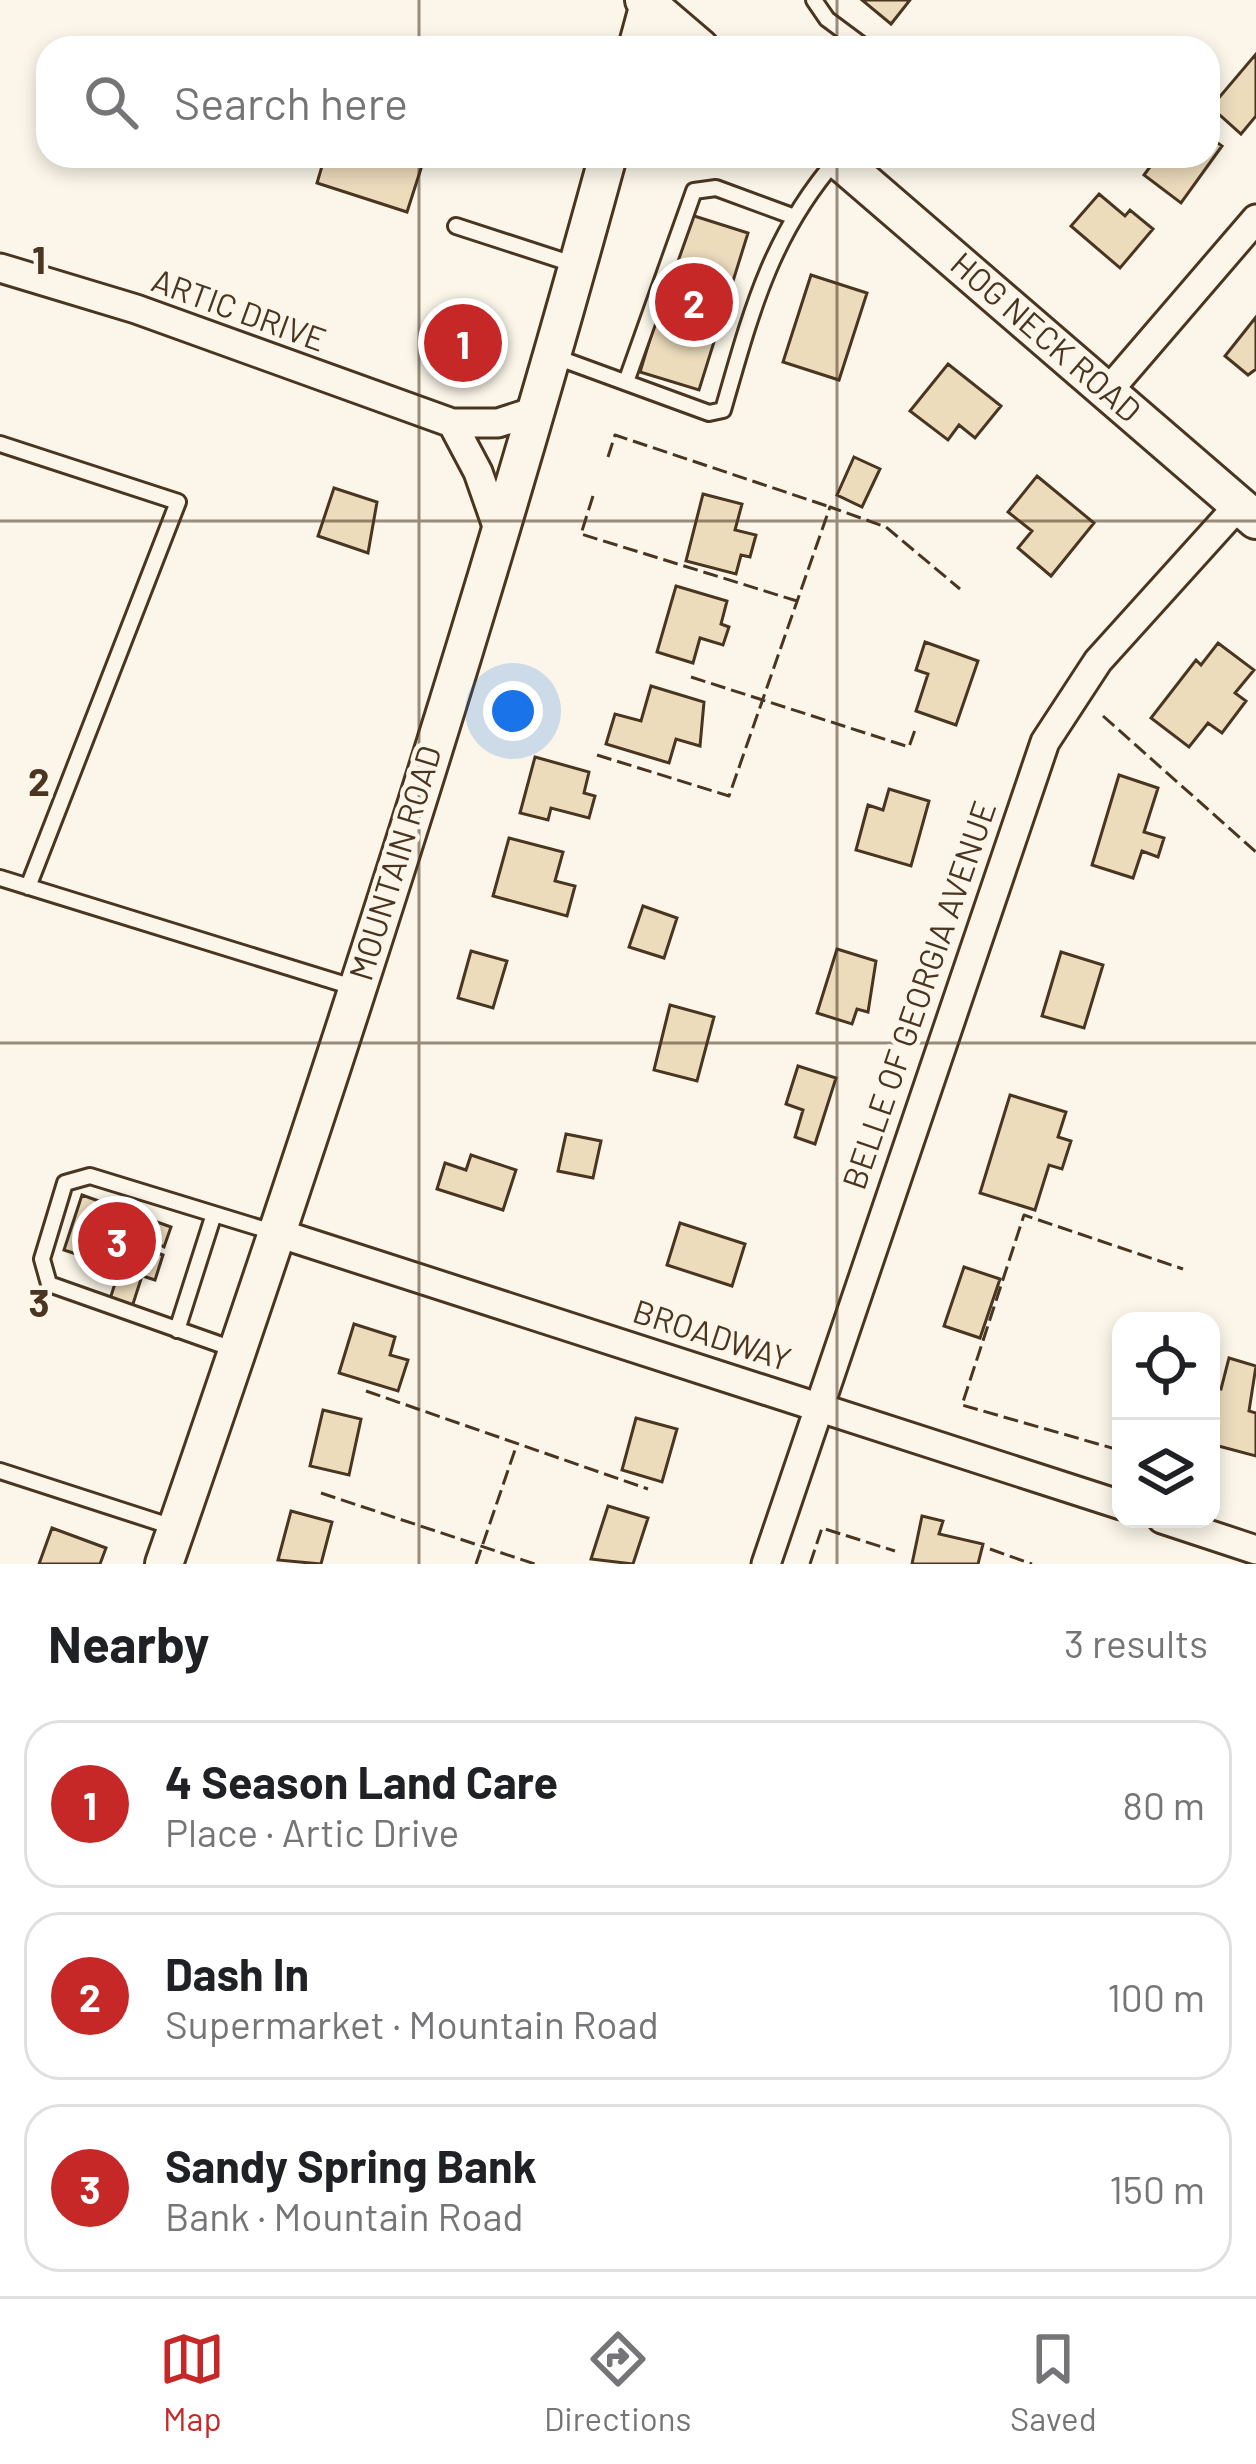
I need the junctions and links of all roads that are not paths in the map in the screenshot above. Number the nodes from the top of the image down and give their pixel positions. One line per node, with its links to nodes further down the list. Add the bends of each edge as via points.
1 (648, 0): 3 (main road); 4 (main road)
2 (814, 0): 5 (lane)
3 (640, 36)
4 (687, 36)
5 (850, 36)
6 (605, 168): 12 (main road, MOUNTAIN ROAD)
7 (840, 168): 9 (lane)
8 (855, 168): 16 (main road, HOG NECK ROAD)
9 (792, 216): 15 (lane, via 716,188 694,191); 15 (lane, via 723,410 709,413)
10 (1256, 219): 16 (street)
11 (457, 226): 12 (lane)
12 (578, 266): 14 (main road, MOUNTAIN ROAD)
13 (0, 268): 18 (street, ARTIC DRIVE)
14 (554, 356): 15 (lane); 17 (main road, MOUNTAIN ROAD)
15 (626, 382)
16 (1109, 390): 20 (main road, HOG NECK ROAD)
17 (535, 411): 18 (street, ARTIC DRIVE, via 498,423); 21 (main road, MOUNTAIN ROAD)
18 (452, 424): 21 (street)
19 (0, 444): 23 (lane, via 178,502)
20 (1247, 512): 29 (street, BELLE OF GEORGIA AVENUE, via 1098,661 1045,742)
21 (499, 529): 24 (main road, MOUNTAIN ROAD)
22 (0, 878): 23 (lane)
23 (28, 887): 24 (lane)
24 (356, 988): 26 (main road, MOUNTAIN ROAD)
25 (214, 1214): 26 (lane); 27 (lane); 27 (lane, via 90,1176 65,1183 41,1258 43,1276 60,1291)
26 (281, 1234): 28 (main road, MOUNTAIN ROAD); 29 (street, BROADWAY)
27 (177, 1330): 28 (lane)
28 (239, 1351): 32 (main road, MOUNTAIN ROAD)
29 (818, 1407): 31 (street, BROADWAY); 36 (street, BELLE OF GEORGIA AVENUE)
30 (0, 1471): 32 (lane)
31 (1112, 1502)
32 (176, 1528): 35 (main road, MOUNTAIN ROAD)
33 (1189, 1528): 34 (street)
34 (1256, 1550)
35 (164, 1564)
36 (766, 1564)

